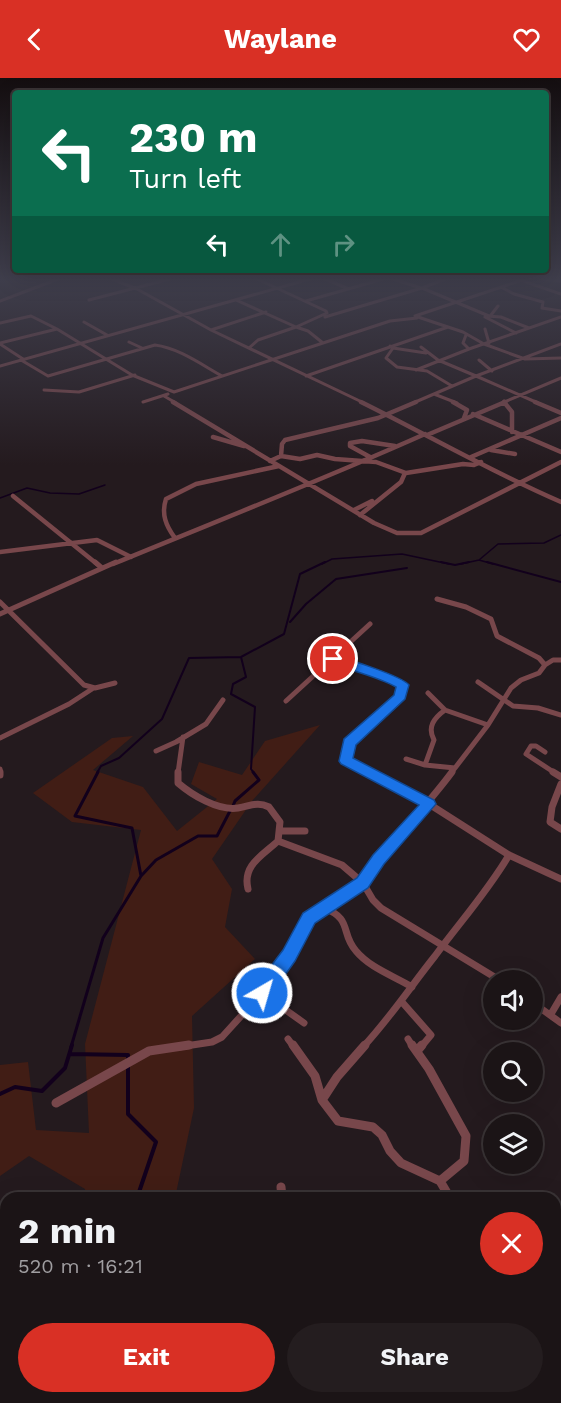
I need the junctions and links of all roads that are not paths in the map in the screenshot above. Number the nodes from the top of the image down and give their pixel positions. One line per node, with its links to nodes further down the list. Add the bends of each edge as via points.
1 (78, 341): 12 (street)
2 (89, 341): 12 (street)
3 (234, 341): 19 (street)
4 (257, 341): 19 (street)
5 (320, 341): 13 (street)
6 (330, 341): 13 (street)
7 (409, 341): 17 (street)
8 (464, 341): 21 (street)
9 (481, 341): 14 (street)
10 (493, 341): 14 (street)
11 (129, 342): 20 (street)
12 (81, 343): 25 (street); 26 (street)
13 (323, 343): 28 (street)
14 (486, 343): 21 (street); 27 (street)
15 (0, 344): 25 (street)
16 (561, 344): 22 (street)
17 (391, 347): 23 (street); 32 (street, via 388,361); 36 (street)
18 (421, 347): 23 (street)
19 (249, 348): 28 (street)
20 (142, 349): 26 (street); 35 (street, via 164,346)
21 (469, 349): 29 (street)
22 (542, 352): 24 (street); 27 (street)
23 (430, 353): 29 (street)
24 (561, 357): 27 (street)
25 (22, 359): 26 (street, via 48,376); 31 (street)
26 (107, 359): 34 (street)
27 (525, 359): 33 (street)
28 (272, 360): 35 (street); 36 (street)
29 (438, 360): 32 (street); 37 (street)
30 (479, 360): 33 (street)
31 (0, 366)
32 (416, 370): 39 (street, via 427,371)
33 (492, 371): 37 (street)
34 (135, 375): 40 (street, via 78,392); 41 (street)
35 (222, 376): 41 (street)
36 (306, 376): 48 (street)
37 (476, 376): 39 (street); 43 (street)
38 (561, 378): 43 (street)
39 (452, 386): 42 (street)
40 (44, 390)
41 (174, 392): 44 (street)
42 (434, 394): 48 (street); 50 (street, via 465,408)
43 (519, 394): 45 (street); 47 (street)
44 (164, 396): 46 (street); 56 (street)
45 (504, 401): 49 (street); 52 (street, via 512,412)
46 (143, 402)
47 (561, 413)
48 (387, 414): 53 (street); 61 (street, via 285,440)
49 (472, 414): 50 (street); 52 (street)
50 (464, 418): 53 (street)
51 (561, 418): 54 (street)
52 (512, 432): 54 (street)
53 (426, 434): 57 (street); 63 (street)
54 (523, 435): 58 (street); 59 (street)
55 (213, 437): 56 (street)
56 (244, 446): 64 (street)
57 (396, 446): 62 (street); 62 (street, via 350,443)
58 (487, 450): 60 (street); 63 (street)
59 (561, 452)
60 (515, 454)
61 (281, 456): 64 (street); 65 (street, via 300,459 317,455)
62 (373, 456): 65 (street); 68 (street)
63 (471, 457): 66 (street)
64 (270, 461): 69 (street)
65 (360, 461): 68 (street); 72 (street)
66 (481, 462): 70 (street); 71 (street)
67 (561, 462): 71 (street)
68 (385, 465): 70 (street)
69 (279, 466): 72 (street); 78 (street, via 196,484 166,499 164,515)
70 (405, 473): 74 (street, via 401,482)
71 (519, 484): 75 (street); 77 (street, via 415,535 396,533)
72 (310, 485): 76 (street); 78 (street)
73 (13, 496): 79 (street)
74 (380, 497): 76 (street); 77 (street)
75 (561, 502)
76 (354, 510): 77 (street)
77 (360, 515)
78 (175, 538): 81 (street)
79 (71, 542): 80 (street); 81 (street, via 101,540); 82 (street)
80 (0, 552)
81 (131, 557): 82 (street)
82 (102, 568): 85 (street)
83 (437, 599): 90 (street, via 491,619 494,633 500,639)
84 (0, 602): 85 (street)
85 (8, 611): 86 (street); 93 (street, via 84,686)
86 (0, 614)
87 (370, 624): 88 (street)
88 (333, 659): 97 (street); 112 (street, via 403,685 400,696 349,743 346,761)
89 (561, 660): 90 (street)
90 (545, 664): 96 (street, via 539,673 512,688)
91 (478, 682): 96 (street)
92 (115, 683): 93 (street)
93 (92, 688): 102 (street, via 69,704)
94 (428, 693): 98 (street)
95 (223, 700): 101 (street, via 210,719)
96 (505, 700): 99 (street, via 521,708); 100 (street)
97 (286, 701)
98 (446, 710): 100 (street); 106 (street, via 431,723 434,740)
99 (561, 715)
100 (488, 725): 107 (street)
101 (183, 737): 103 (street); 114 (street, via 177,783 200,800 236,808 255,803 271,807)
102 (0, 738)
103 (156, 751)
104 (545, 752): 110 (street, via 531,746 525,754)
105 (406, 759): 106 (street)
106 (425, 765): 107 (street)
107 (455, 768): 112 (street)
108 (0, 769): 109 (street)
109 (0, 775)
110 (561, 777)
111 (561, 784): 113 (street, via 550,822)
112 (429, 804): 117 (street); 119 (street, via 379,859)
113 (561, 829)
114 (282, 831): 115 (street); 116 (street)
115 (305, 831)
116 (278, 841): 119 (street, via 342,866); 120 (street, via 246,872)
117 (509, 855): 118 (street); 122 (street)
118 (561, 879)
119 (363, 883): 121 (street); 122 (street, via 381,908)
120 (248, 889)
121 (324, 908): 124 (street, via 338,914 347,926 353,949 364,959); 125 (street, via 305,923 289,956)
122 (444, 944): 123 (street); 124 (street)
123 (484, 970)
124 (412, 987): 127 (street)
125 (262, 993): 130 (street); 136 (street, via 222,1037 204,1045 159,1048)
126 (561, 998): 129 (street)
127 (402, 1002): 134 (street, via 431,1035); 135 (street, via 348,1062)
128 (543, 1009): 129 (street)
129 (551, 1014): 131 (street)
130 (304, 1023)
131 (561, 1023)
132 (288, 1039): 135 (street, via 315,1076)
133 (408, 1039): 134 (street)
134 (417, 1051): 137 (street, via 466,1136 464,1161)
135 (322, 1100): 137 (street, via 338,1121 373,1128 401,1163)
136 (56, 1103)
137 (440, 1181): 140 (street)
138 (281, 1187): 139 (street)
139 (281, 1192)
140 (446, 1192)

